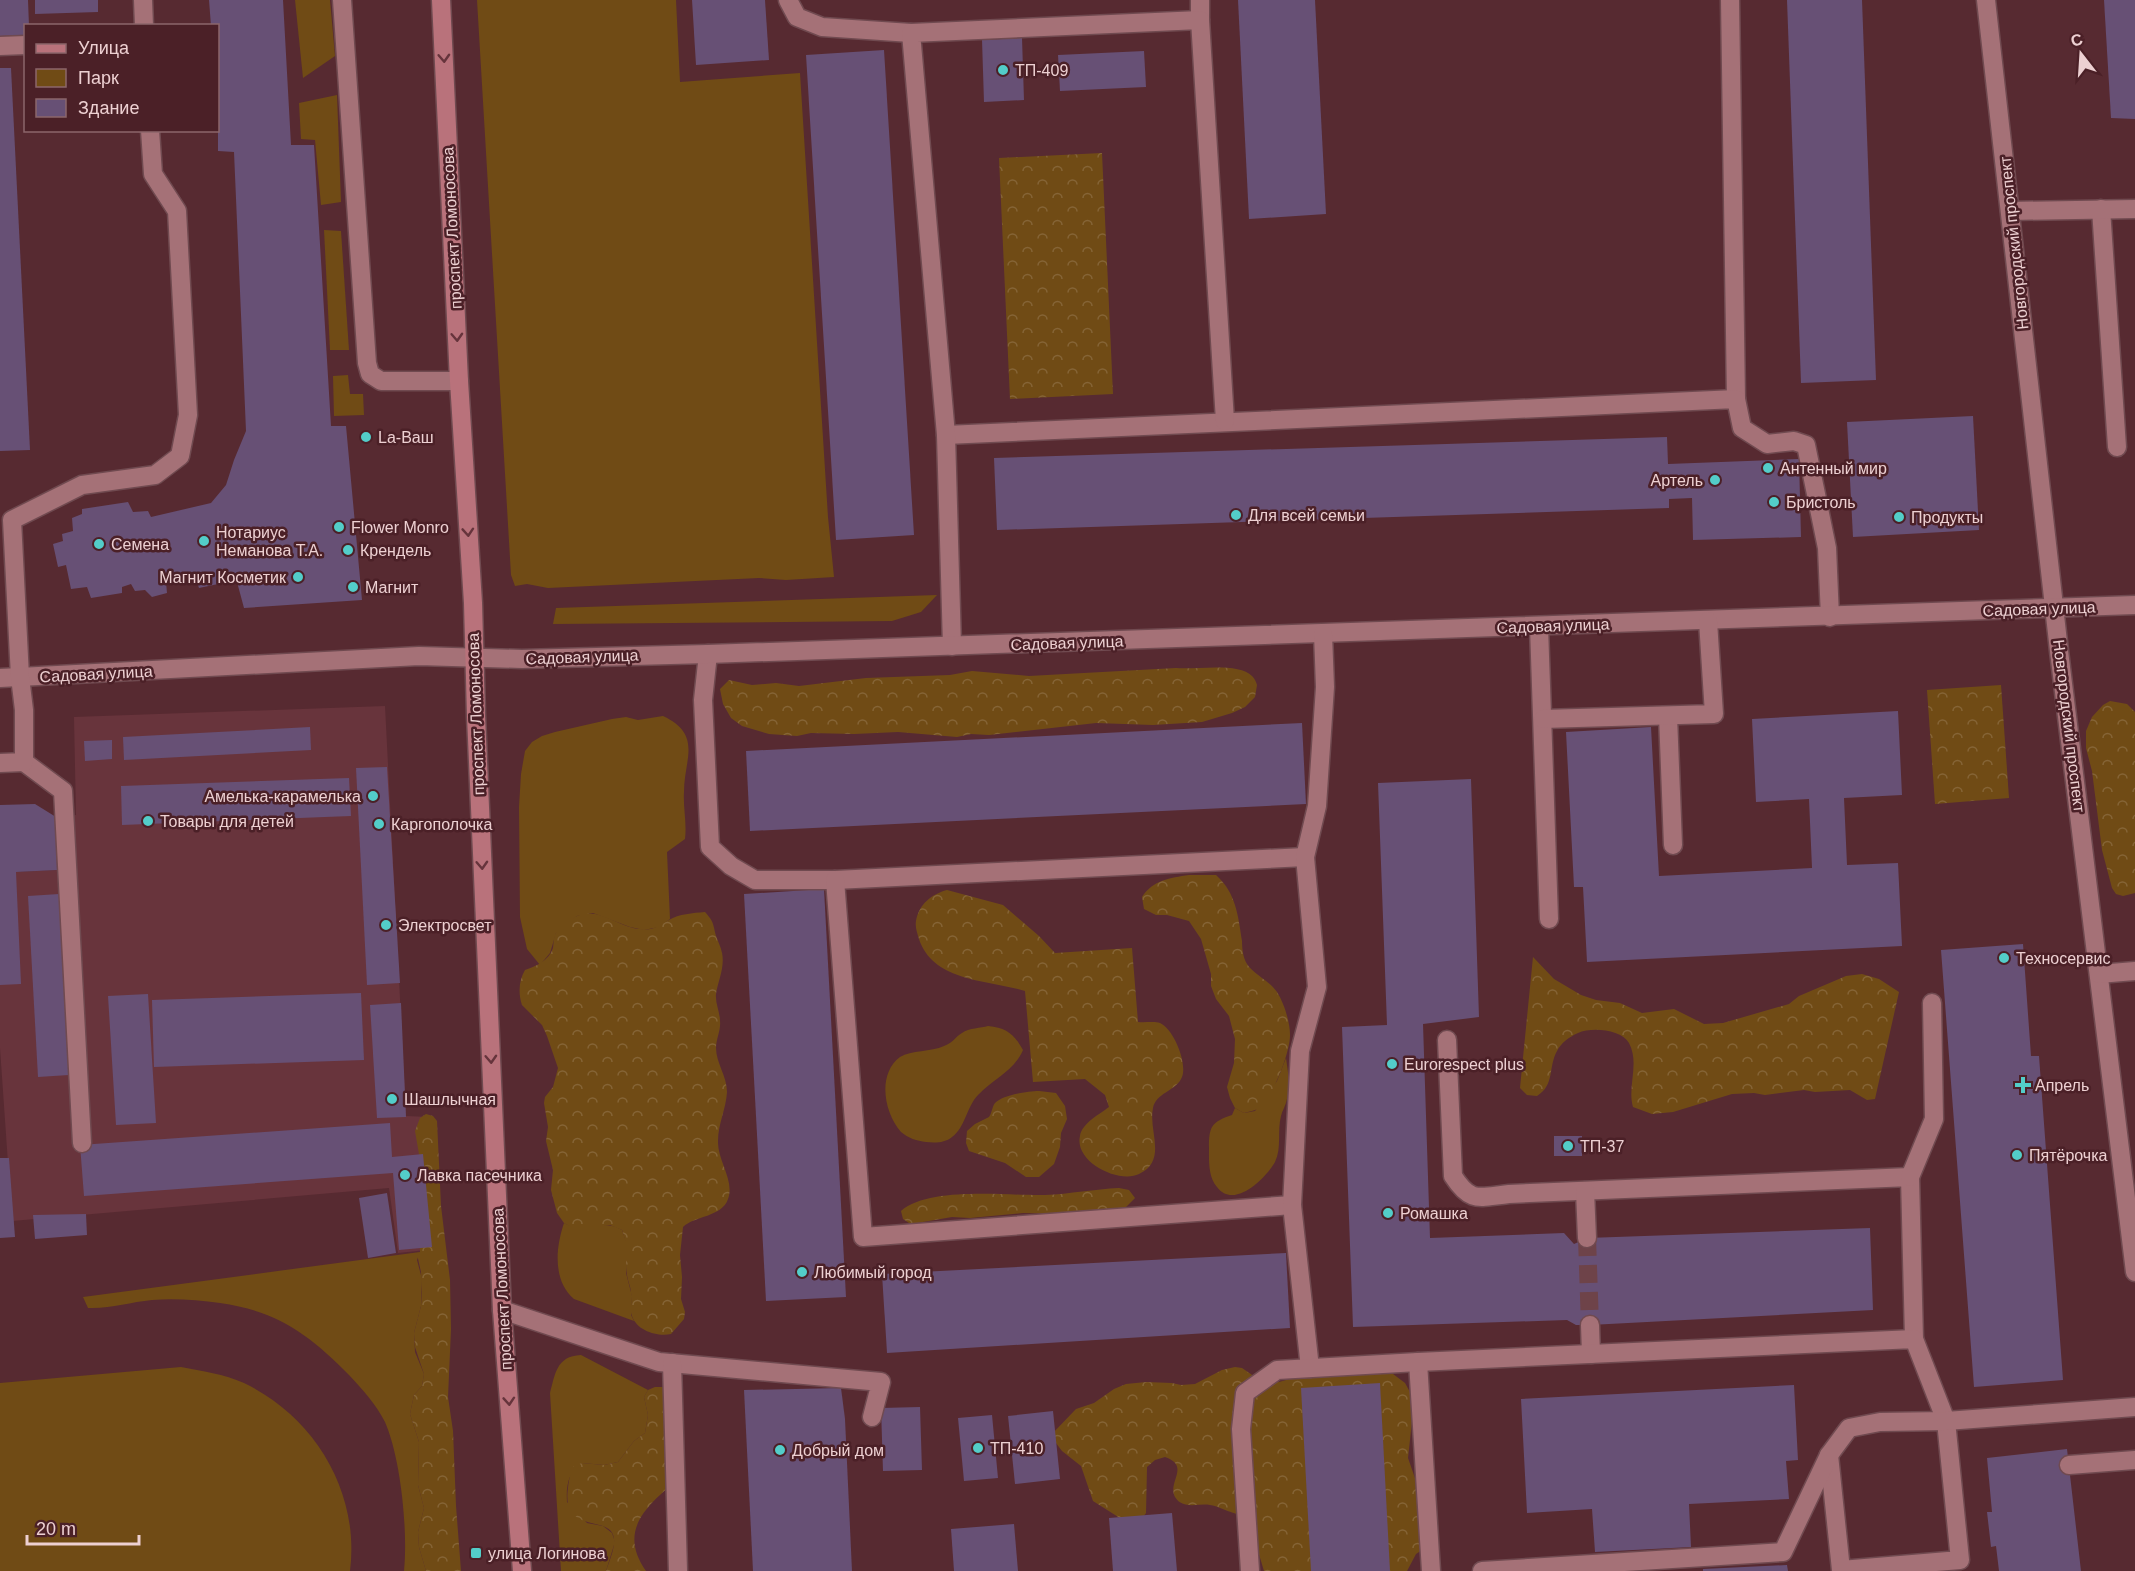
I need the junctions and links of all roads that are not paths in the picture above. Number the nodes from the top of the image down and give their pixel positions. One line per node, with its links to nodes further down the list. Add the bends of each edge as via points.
1 (143, 0): 9 (street)
2 (342, 0): 17 (street, via 370,374 381,381)
3 (441, 0): 17 (main road, проспект Ломоносова, one-way to 17)
4 (788, 0): 10 (street, via 797,16 822,27)
5 (1200, 0): 8 (street)
6 (1730, 0): 18 (street)
7 (1986, 0): 16 (street, Новгородский проспект)
8 (1200, 20): 10 (street); 19 (street)
9 (144, 24)
10 (911, 33): 20 (street)
11 (24, 45): 12 (street)
12 (0, 46)
13 (150, 132): 22 (street, via 153,174 177,211 188,415 180,456 155,475 82,485)
14 (2101, 209): 15 (street); 16 (street); 21 (street)
15 (2135, 209)
16 (2010, 211): 24 (street, Новгородский проспект)
17 (459, 381): 31 (main road, проспект Ломоносова, one-way to 31)
18 (1736, 399): 19 (street); 25 (street, via 1742,428 1767,444 1794,441 1806,445 1827,548)
19 (1225, 421): 20 (street)
20 (946, 435): 29 (street)
21 (2117, 447)
22 (6, 520): 32 (street)
23 (2135, 605): 24 (street, Садовая улица)
24 (2054, 609): 25 (street, Садовая улица); 43 (street, Новгородский проспект)
25 (1830, 617): 26 (street, Садовая улица)
26 (1708, 621): 27 (street, Садовая улица); 34 (street, via 1714,714)
27 (1539, 627): 28 (street, Садовая улица); 35 (street)
28 (1323, 634): 29 (street, Садовая улица); 39 (street, via 1325,687 1317,806)
29 (952, 646): 30 (street, Садовая улица)
30 (708, 654): 31 (street, Садовая улица); 40 (street, via 703,700 711,847 754,880)
31 (474, 659): 32 (street, Садовая улица, via 419,656); 52 (main road, проспект Ломоносова, one-way to 52)
32 (20, 677): 33 (street, Садовая улица); 36 (street)
33 (0, 678)
34 (1668, 716): 35 (street); 38 (street)
35 (1543, 720): 41 (street)
36 (24, 762): 37 (street); 46 (street, via 63,791)
37 (0, 763)
38 (1673, 845)
39 (1305, 857): 40 (street); 49 (street, via 1317,987 1300,1051)
40 (835, 880): 49 (street, via 862,1237)
41 (1548, 919)
42 (2135, 971): 43 (street)
43 (2099, 974): 51 (street, Новгородский проспект)
44 (1932, 1003): 47 (street, via 1934,1119)
45 (1447, 1040): 48 (street, via 1453,1176 1463,1191 1475,1198)
46 (82, 1143)
47 (1910, 1177): 48 (street); 54 (street)
48 (1585, 1191): 50 (street)
49 (1292, 1205): 58 (street)
50 (1587, 1238)
51 (2135, 1272)
52 (502, 1310): 57 (street); 65 (main road, проспект Ломоносова, one-way to 65)
53 (1590, 1325): 55 (street)
54 (1914, 1339): 55 (street); 61 (street)
55 (1591, 1354): 56 (street)
56 (1418, 1362): 58 (street); 68 (street)
57 (672, 1363): 60 (street, via 881,1382); 66 (street)
58 (1310, 1368): 67 (street, via 1276,1370 1245,1393 1241,1429)
59 (2135, 1407): 61 (street)
60 (872, 1417)
61 (1946, 1421): 62 (street, via 1880,1422 1849,1428); 62 (street, via 1960,1560 1840,1570)
62 (1829, 1455): 69 (street, via 1783,1552)
63 (2135, 1460): 64 (street)
64 (2069, 1465)
65 (522, 1571)
66 (678, 1571)
67 (1250, 1571)
68 (1431, 1571)
69 (1482, 1571)

